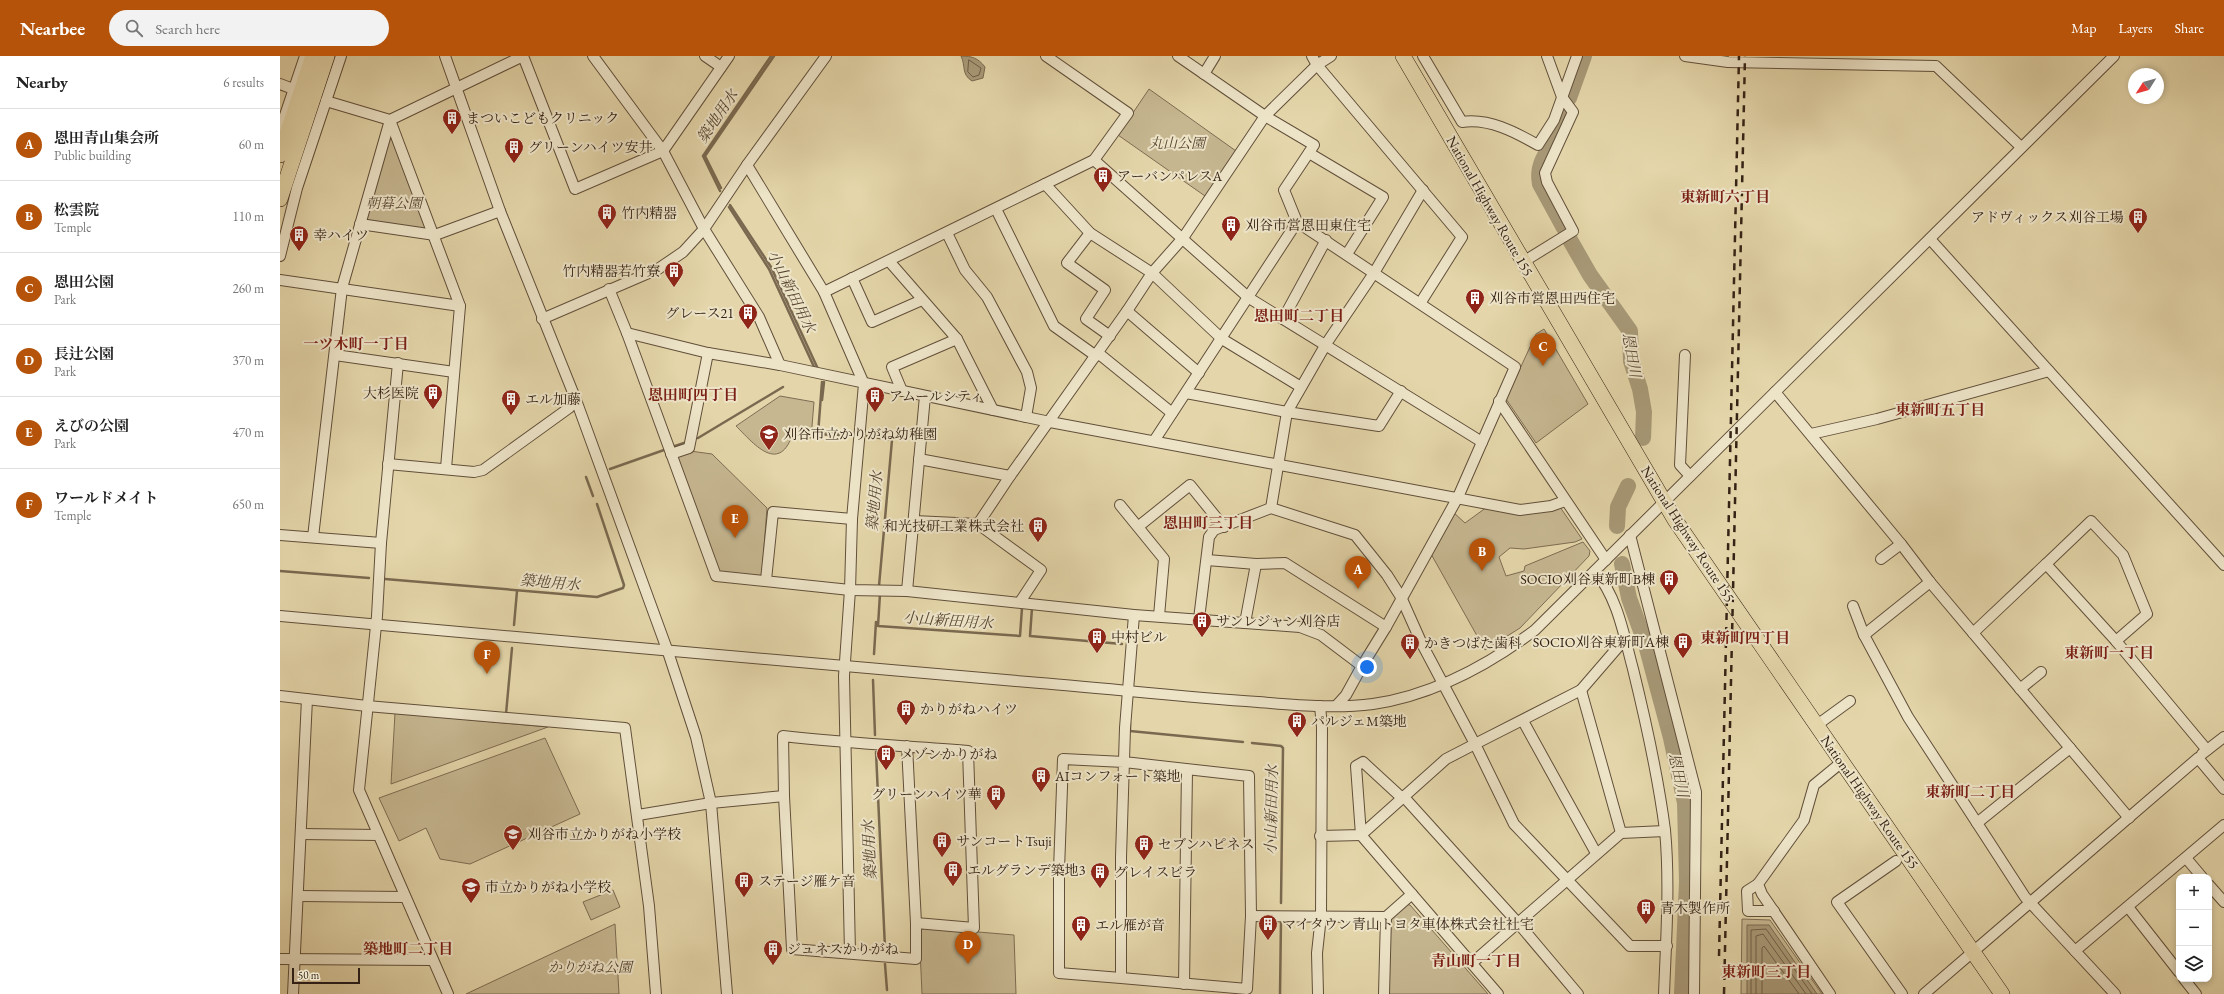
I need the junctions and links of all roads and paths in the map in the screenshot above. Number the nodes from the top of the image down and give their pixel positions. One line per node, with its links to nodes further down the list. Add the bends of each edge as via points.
1 (305, 56): 27 (street)
2 (313, 56): 36 (highway)
3 (327, 56): 41 (highway)
4 (341, 56): 29 (street)
5 (445, 56): 26 (street)
6 (523, 56): 26 (street); 34 (street, via 575,189)
7 (593, 56): 34 (street)
8 (705, 56): 23 (street)
9 (729, 56): 23 (street)
10 (826, 56): 38 (street)
11 (1046, 56): 37 (street, via 1128,113)
12 (1178, 56): 24 (street)
13 (1216, 56): 24 (street)
14 (1331, 56): 21 (street)
15 (1403, 56): 56 (highway, National Highway Route 155)
16 (1423, 56): 28 (street, via 1462,122 1474,120 1491,124 1516,132 1538,145 1554,120)
17 (1547, 56): 28 (street)
18 (1577, 56): 28 (street)
19 (1685, 56): 22 (street, via 1728,62)
20 (2114, 56): 33 (street)
21 (1315, 60): 30 (street); 40 (street)
22 (1772, 60): 33 (street, via 1936,66)
23 (721, 67): 34 (street)
24 (1204, 74): 30 (street)
25 (280, 84): 27 (street)
26 (456, 88): 31 (street); 43 (street)
27 (293, 89): 32 (street)
28 (1562, 96): 56 (street, via 1573,112 1545,173 1547,182 1573,231)
29 (326, 101): 31 (street); 54 (street, via 297,188)
30 (1265, 116): 35 (street, via 1314,145); 50 (street)
31 (390, 120): 45 (street); 49 (street)
32 (280, 130)
33 (2021, 147): 51 (street)
34 (663, 151): 46 (street)
35 (1309, 153): 44 (street, via 1284,190); 53 (street, via 1384,197)
36 (280, 155)
37 (1094, 160): 39 (street); 50 (street)
38 (747, 165): 46 (street); 63 (street)
39 (1045, 184): 42 (street); 48 (street)
40 (1423, 190): 58 (street); 66 (street, via 1462,237)
41 (280, 199)
42 (996, 209): 47 (street); 78 (street, via 1054,326)
43 (500, 211): 49 (street); 69 (street)
44 (1297, 222): 52 (street); 64 (street)
45 (360, 224): 49 (street); 61 (street)
46 (704, 229): 62 (street, via 683,252 658,269); 81 (street, via 759,317)
47 (947, 233): 55 (street); 97 (street, via 965,270 987,297 1027,372 1031,388)
48 (1090, 233): 57 (street); 72 (street, via 1067,263 1105,290 1086,319)
49 (435, 235): 67 (street)
50 (1183, 238): 57 (street); 64 (street)
51 (1930, 239): 82 (street); 89 (street)
52 (1326, 240): 53 (street); 70 (street)
53 (1347, 254): 58 (street)
54 (280, 256)
55 (889, 261): 59 (street); 65 (street)
56 (1523, 262): 111 (highway, National Highway Route 155)
57 (1152, 273): 68 (street); 74 (street)
58 (1374, 273): 66 (street); 75 (street)
59 (852, 278): 63 (street); 65 (street, via 872,322)
60 (280, 280): 61 (street)
61 (342, 288): 67 (street); 77 (street)
62 (609, 289): 69 (street); 71 (street)
63 (824, 292): 85 (street)
64 (1249, 298): 70 (street); 74 (street)
65 (922, 300): 73 (street)
66 (1421, 302): 93 (street, via 1515,367)
67 (460, 306): 83 (street)
68 (1127, 311): 72 (street); 84 (street)
69 (542, 319): 92 (street)
70 (1283, 319): 75 (street)
71 (627, 333): 76 (street); 102 (street)
72 (1110, 336): 78 (street)
73 (956, 339): 87 (street, via 892,367); 94 (street)
74 (1222, 339): 84 (street); 86 (street)
75 (1326, 344): 86 (street); 88 (street)
76 (708, 353): 81 (street); 102 (street, via 689,448)
77 (335, 354): 80 (street); 121 (street)
78 (1097, 354): 96 (street); 98 (street)
79 (1685, 355): 108 (street, via 1680,464)
80 (398, 363): 83 (street); 104 (street)
81 (780, 365): 85 (street)
82 (2049, 371): 99 (street, via 1877,419); 129 (street)
83 (454, 372): 106 (street)
84 (1200, 373): 90 (street)
85 (864, 384): 87 (street); 114 (street)
86 (1301, 387): 95 (street)
87 (902, 391): 91 (street)
88 (1401, 391): 95 (street, via 1379,426); 101 (street)
89 (1775, 392): 99 (street); 108 (street)
90 (1186, 393): 95 (street); 96 (street)
91 (925, 396): 94 (street); 103 (street)
92 (576, 400): 106 (street, via 569,408 483,470 474,472); 149 (street)
93 (1500, 401): 101 (street); 110 (street)
94 (993, 410): 97 (street)
95 (1287, 412): 105 (street)
96 (1172, 413): 100 (street)
97 (1026, 417): 98 (street)
98 (1050, 422): 100 (street); 107 (street)
99 (1812, 434): 123 (street)
100 (1154, 441): 105 (street)
101 (1482, 442): 109 (street)
102 (671, 454): 131 (street, via 716,576)
103 (919, 459): 107 (street); 115 (street)
104 (388, 464): 106 (street); 122 (street)
105 (1279, 464): 109 (street); 113 (street)
106 (446, 468)
107 (1010, 476): 116 (street)
108 (1690, 476): 111 (street)
109 (1458, 497): 110 (street, via 1520,510 1551,506); 135 (street)
110 (1565, 501): 126 (street)
111 (1664, 502): 120 (street); 164 (highway, National Highway Route 155)
112 (1120, 505): 117 (street)
113 (1271, 508): 118 (street); 135 (street, via 1355,535 1379,564)
114 (852, 519): 131 (street, via 773,512); 133 (street)
115 (914, 521): 116 (street); 134 (street)
116 (978, 524): 136 (street, via 1041,570)
117 (1139, 526): 118 (street, via 1190,485); 140 (street, via 1164,559)
118 (1224, 527): 125 (street, via 1214,530 1209,537)
119 (280, 535): 121 (street)
120 (1630, 535): 126 (street); 229 (street, via 1696,792)
121 (312, 537): 122 (street)
122 (381, 543): 143 (street)
123 (1901, 544): 124 (street); 132 (street)
124 (1881, 559)
125 (1207, 560): 127 (street); 141 (street)
126 (1606, 560): 130 (street)
127 (1256, 564): 142 (street); 144 (street, via 1284,563)
128 (2046, 564): 145 (street); 148 (street); 148 (street, via 2091,521 2123,555 2147,614)
129 (2224, 565)
130 (1595, 571): 147 (street, via 1602,579 1615,606); 153 (street, via 1535,630 1479,668)
131 (766, 580): 133 (street)
132 (1930, 582): 145 (street); 146 (street)
133 (850, 590): 134 (street); 151 (street)
134 (907, 591): 136 (street)
135 (1401, 598): 144 (street); 153 (street)
136 (1020, 602): 138 (street)
137 (1853, 606): 146 (street)
138 (1134, 615): 140 (street); 156 (street)
139 (280, 616): 143 (street)
140 (1159, 616): 141 (street)
141 (1198, 619): 142 (street)
142 (1245, 623): 150 (street, via 1310,630 1321,635)
143 (376, 625): 149 (street); 160 (street)
144 (1386, 627): 150 (street)
145 (1973, 633): 154 (street)
146 (1864, 634): 181 (street, via 1908,717)
147 (1625, 639): 155 (street); 183 (street, via 1657,782)
148 (2116, 641): 170 (street)
149 (668, 652): 151 (street); 178 (street, via 696,737)
150 (1362, 666): 162 (street, via 1346,695)
151 (845, 668): 156 (street); 166 (street)
152 (2041, 672): 154 (street)
153 (1444, 684): 162 (street, via 1377,703); 167 (street)
154 (2020, 689): 169 (street)
155 (1581, 690): 163 (street); 184 (street)
156 (1128, 691): 161 (street); 172 (street)
157 (280, 696): 158 (street)
158 (307, 699): 160 (street); 185 (street)
159 (1850, 701): 164 (street)
160 (367, 706): 179 (street, via 625,728); 187 (street, via 359,790)
161 (1320, 706): 162 (street); 188 (street)
162 (1336, 706)
163 (1523, 721): 167 (street); 189 (street)
164 (1817, 725): 173 (highway, National Highway Route 155)
165 (2224, 737): 170 (street)
166 (846, 744): 168 (street); 176 (street, via 784,736); 211 (street)
167 (1475, 744): 177 (street, via 1446,759); 193 (street, via 1514,824)
168 (907, 746): 206 (street); 206 (street, via 968,751 974,928)
169 (2070, 748): 180 (street); 181 (street)
170 (2207, 750): 171 (street)
171 (2198, 758): 175 (street); 180 (street)
172 (1124, 762): 174 (street); 217 (street); 217 (street, via 1063,759 1059,870 1059,973)
173 (1842, 762): 194 (street, via 1814,785 1804,820); 210 (highway, National Highway Route 155)
174 (1187, 770): 203 (street, via 1249,776); 219 (street)
175 (2224, 789)
176 (784, 796): 178 (street); 211 (street, via 792,949)
177 (1402, 796): 186 (street); 186 (street, via 1363,762 1356,766); 207 (street)
178 (711, 803): 179 (street); 223 (street)
179 (638, 815): 222 (street)
180 (2129, 818): 200 (street)
181 (1977, 823): 200 (street)
182 (2224, 825): 190 (street)
183 (1665, 831): 184 (street); 208 (street)
184 (1621, 833): 189 (street)
185 (301, 834): 187 (street); 197 (street)
186 (1361, 834): 188 (street); 196 (street)
187 (378, 835): 198 (street)
188 (1320, 836): 204 (street)
189 (1596, 853): 193 (street)
190 (2186, 858): 192 (street); 201 (street)
191 (1896, 861): 231 (street, via 1837,902)
192 (2199, 874)
193 (1566, 880): 207 (street); 208 (street, via 1630,946)
194 (1758, 884): 202 (street, via 1758,889); 202 (street, via 1747,891 1748,911)
195 (2212, 888): 199 (street)
196 (1412, 894): 205 (street); 215 (street)
197 (298, 896): 198 (street); 213 (street)
198 (405, 897): 214 (street)
199 (2224, 902)
200 (2030, 903): 209 (street); 210 (street)
201 (2128, 907): 209 (street); 216 (street)
202 (1774, 911): 230 (street)
203 (1252, 916): 204 (street); 219 (street, via 1247,989)
204 (1321, 916): 205 (street); 224 (street)
205 (1386, 917): 225 (street)
206 (916, 923): 211 (street, via 916,959)
207 (1518, 923): 215 (street); 227 (street)
208 (1667, 946): 228 (street)
209 (2075, 951): 234 (street)
210 (1973, 952): 232 (street); 233 (highway, National Highway Route 155)
211 (850, 953)
212 (280, 959): 213 (street)
213 (294, 959): 214 (street); 220 (street)
214 (432, 960): 221 (street)
215 (1472, 963): 226 (street)
216 (2176, 968)
217 (1121, 978): 219 (street)
218 (2186, 982): 235 (street)
219 (1184, 984)
220 (293, 994)
221 (448, 994)
222 (656, 994)
223 (727, 994)
224 (1318, 994)
225 (1384, 994)
226 (1498, 994)
227 (1578, 994)
228 (1664, 994)
229 (1694, 994)
230 (1830, 994)
231 (1902, 994)
232 (1924, 994)
233 (2002, 994)
234 (2115, 994)
235 (2196, 994)

